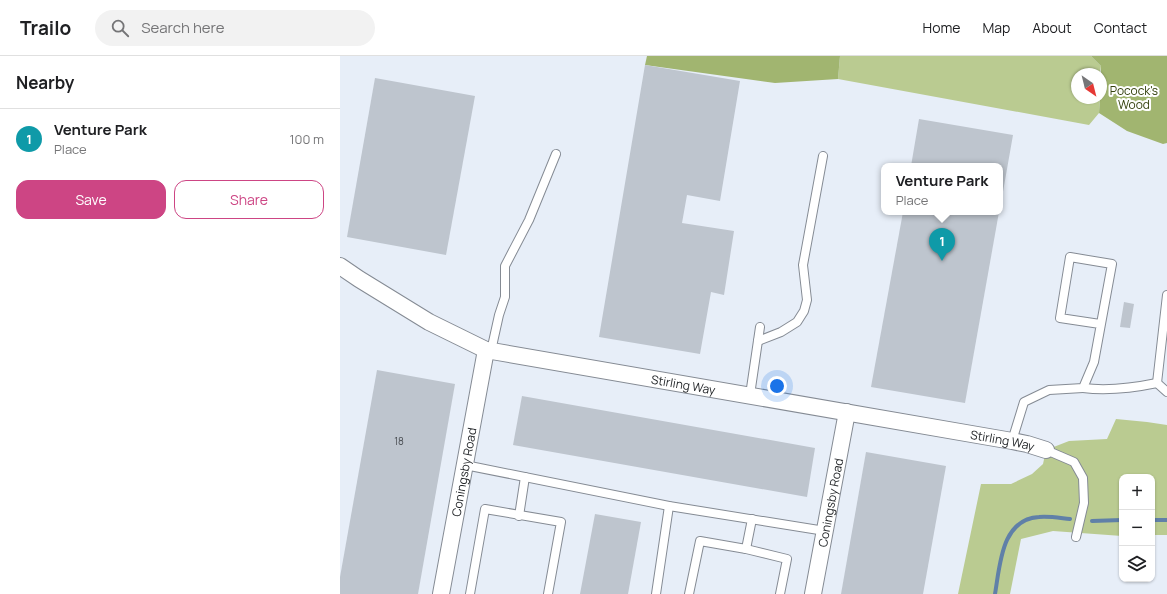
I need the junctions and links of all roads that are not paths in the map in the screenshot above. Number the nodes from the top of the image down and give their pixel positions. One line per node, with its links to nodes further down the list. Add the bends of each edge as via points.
1 (556, 154): 8 (lane, via 529,220 505,266 505,297)
2 (823, 156): 7 (lane, via 802,265 806,300 804,311 797,322)
3 (340, 266): 8 (street, Stirling Way, via 430,322)
4 (1167, 295): 9 (lane)
5 (1100, 324): 5 (lane, via 1112,264 1070,257 1060,318); 10 (lane, via 1094,362)
6 (760, 327): 7 (lane)
7 (758, 341): 12 (lane)
8 (488, 350): 12 (street, Stirling Way); 16 (street, Coningsby Road)
9 (1157, 383): 10 (lane, via 1096,390); 11 (lane)
10 (1083, 388): 14 (lane, via 1049,390 1024,402)
11 (1167, 392)
12 (750, 395): 13 (street, Stirling Way)
13 (847, 412): 14 (street, Stirling Way); 21 (street, Coningsby Road)
14 (1012, 441): 15 (street, Stirling Way)
15 (1046, 450): 22 (lane, via 1074,462 1083,478 1084,503)
16 (465, 465): 17 (lane); 24 (street, Coningsby Road)
17 (525, 477): 18 (lane); 19 (lane)
18 (669, 506): 20 (lane); 27 (lane)
19 (519, 516): 25 (lane, via 484,509); 26 (lane, via 561,522)
20 (752, 519): 21 (lane); 23 (lane)
21 (825, 531): 30 (street, Coningsby Road)
22 (1076, 537)
23 (746, 550): 28 (lane, via 700,541); 29 (lane, via 787,559)
24 (441, 594)
25 (470, 594)
26 (548, 594)
27 (656, 594)
28 (689, 594)
29 (780, 594)
30 (813, 594)

